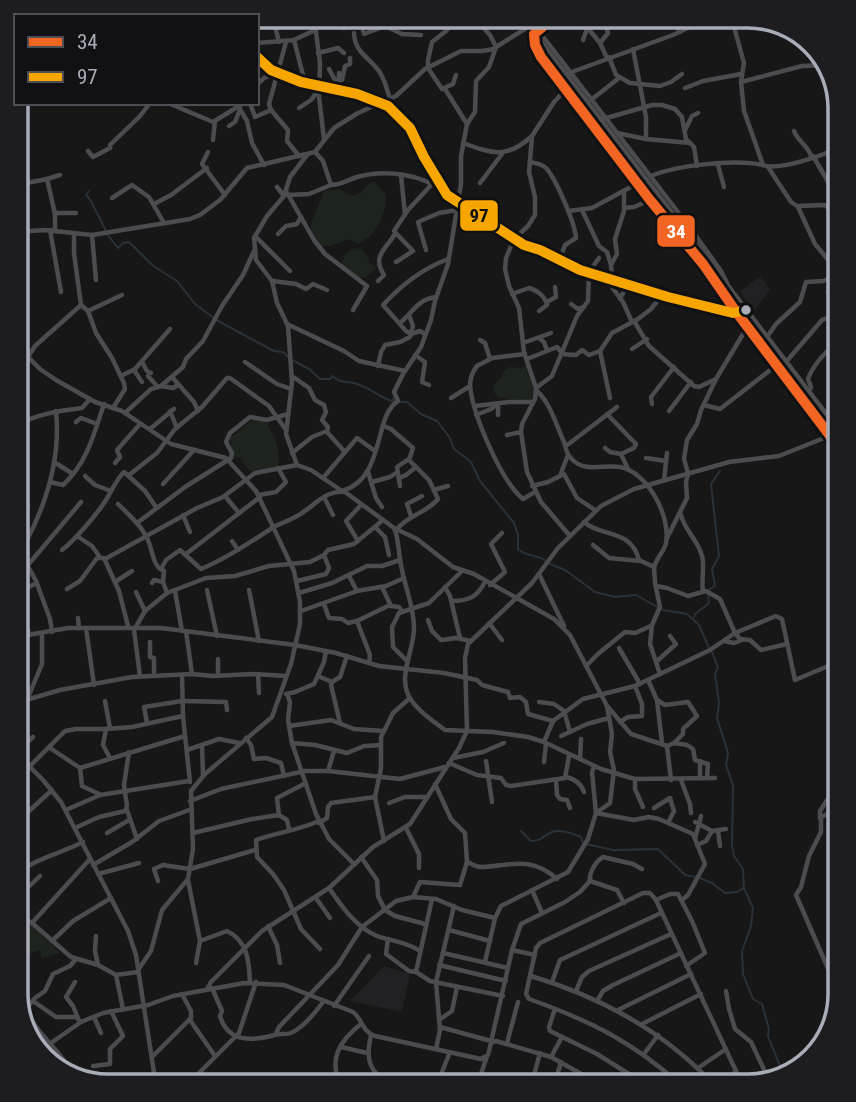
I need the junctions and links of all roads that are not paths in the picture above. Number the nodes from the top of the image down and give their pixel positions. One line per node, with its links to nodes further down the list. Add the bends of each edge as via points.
1 (276, 28): 21 (street)
2 (362, 28): 3 (street, via 364,34)
3 (379, 28)
4 (388, 28): 18 (street)
5 (449, 28): 33 (street, via 432,42)
6 (484, 28): 25 (street)
7 (522, 28): 25 (street)
8 (530, 28): 47 (street, via 541,57)
9 (533, 28): 37 (highway)
10 (607, 28): 24 (street)
11 (677, 28): 17 (street)
12 (688, 28): 17 (street)
13 (735, 28): 39 (street, via 744,58)
14 (587, 29): 20 (street); 24 (street)
15 (314, 30): 19 (street); 27 (street)
16 (354, 33): 52 (street, via 355,46 378,70)
17 (680, 33): 26 (street)
18 (421, 35)
19 (294, 40): 22 (street); 46 (street)
20 (583, 40)
21 (279, 42): 22 (street); 23 (street)
22 (286, 42): 35 (street)
23 (259, 43)
24 (600, 43): 30 (street)
25 (495, 48): 33 (street, via 466,50); 65 (street, via 489,67 476,81 476,109)
26 (633, 49): 30 (street); 45 (street)
27 (318, 53): 28 (street, via 341,48); 48 (street)
28 (344, 53)
29 (350, 58): 42 (street)
30 (608, 58): 37 (street); 41 (street)
31 (259, 59): 35 (street)
32 (816, 65): 43 (street)
33 (428, 68): 50 (street); 52 (street)
34 (329, 69): 42 (street, via 332,78)
35 (277, 72): 44 (street); 46 (street); 61 (street)
36 (339, 73): 42 (street)
37 (568, 73): 47 (highway); 53 (street)
38 (682, 74): 45 (street, via 660,86)
39 (741, 74): 43 (street); 49 (street)
40 (456, 75): 50 (street)
41 (619, 78): 45 (street); 53 (street)
42 (340, 80): 51 (street)
43 (741, 82): 88 (street, via 744,111)
44 (259, 83)
45 (640, 83): 59 (street)
46 (308, 84): 48 (street)
47 (569, 85): 63 (highway); 70 (street); 94 (street)
48 (319, 88): 51 (street); 60 (street); 71 (street)
49 (685, 88)
50 (445, 89): 65 (street)
51 (339, 90): 54 (street)
52 (390, 99): 54 (street)
53 (591, 100): 63 (street)
54 (382, 102): 71 (street, via 344,121); 92 (street, via 409,125)
55 (148, 105): 76 (street, via 110,148 92,158)
56 (172, 105): 64 (street)
57 (251, 105): 61 (street, via 255,117)
58 (241, 107): 64 (street); 66 (street); 86 (street)
59 (645, 107): 63 (street); 67 (street, via 675,109); 72 (street)
60 (299, 108)
61 (271, 110): 82 (street, via 288,130 287,141)
62 (698, 113): 67 (street)
63 (603, 119): 69 (highway)
64 (215, 121): 73 (street)
65 (467, 124): 74 (street)
66 (229, 127)
67 (684, 130): 75 (street)
68 (794, 131): 83 (street)
69 (613, 132): 72 (street); 94 (highway)
70 (532, 136): 80 (street); 84 (street)
71 (324, 139): 78 (street)
72 (646, 139): 75 (street)
73 (213, 140)
74 (463, 143): 80 (street); 110 (street)
75 (690, 143): 87 (street)
76 (88, 151)
77 (208, 152): 89 (street, via 201,162)
78 (316, 152): 81 (street); 99 (street)
79 (828, 152): 83 (street)
80 (502, 154): 98 (street)
81 (307, 155): 82 (street); 103 (street, via 290,177)
82 (299, 156): 86 (street)
83 (812, 156): 88 (street); 95 (street)
84 (530, 162): 114 (street, via 547,169); 127 (street, via 535,215)
85 (718, 164): 87 (street); 88 (street); 101 (street)
86 (264, 165): 104 (street, via 243,171)
87 (697, 166): 94 (street)
88 (765, 166): 109 (street)
89 (206, 168): 104 (street); 108 (street)
90 (60, 175): 93 (street)
91 (401, 175): 97 (street); 99 (street, via 364,175); 117 (street)
92 (438, 178): 97 (street); 105 (street)
93 (47, 179): 96 (street); 116 (street)
94 (645, 179): 102 (street); 107 (street); 162 (highway)
95 (828, 182)
96 (28, 183)
97 (432, 183): 105 (street); 117 (street)
98 (480, 183)
99 (331, 185): 103 (street, via 309,194)
100 (277, 187): 103 (street)
101 (724, 187)
102 (624, 191): 111 (street); 113 (street)
103 (286, 194): 118 (street); 126 (street)
104 (225, 195): 119 (street, via 197,217)
105 (447, 195): 110 (street)
106 (112, 198): 108 (street, via 132,186)
107 (650, 200): 111 (street); 160 (street)
108 (154, 204): 119 (street)
109 (797, 206): 112 (street); 132 (street)
110 (458, 207): 127 (street, via 494,223); 128 (street, via 418,222); 131 (street)
111 (624, 208): 135 (street)
112 (828, 208)
113 (582, 210): 114 (street); 135 (street)
114 (568, 211): 133 (street, via 576,238 565,245)
115 (76, 213): 116 (street)
116 (55, 214): 120 (street)
117 (405, 214): 124 (street)
118 (301, 217): 123 (street); 157 (street, via 326,256 367,286)
119 (164, 223): 125 (street)
120 (52, 231): 121 (street); 122 (street); 147 (street)
121 (28, 232)
122 (74, 234): 125 (street); 155 (street)
123 (278, 234)
124 (395, 234): 134 (street, via 413,251); 143 (street, via 378,259 384,275)
125 (92, 235): 141 (street)
126 (255, 236): 129 (street); 136 (street)
127 (514, 239): 133 (street); 148 (street, via 505,269)
128 (425, 250)
129 (255, 251): 142 (street, via 257,263); 194 (street, via 201,344)
130 (599, 258): 137 (street)
131 (449, 259): 151 (street); 165 (street, via 412,278 383,305)
132 (828, 260)
133 (559, 261): 137 (street)
134 (396, 262)
135 (611, 265): 139 (street)
136 (290, 271)
137 (589, 272): 138 (street); 156 (street)
138 (605, 278): 139 (street); 152 (street)
139 (612, 279): 144 (street)
140 (828, 279): 171 (street, via 806,282 800,302)
141 (96, 280)
142 (272, 281): 146 (street, via 306,289 313,284); 166 (street)
143 (378, 281)
144 (632, 285): 150 (street); 152 (street)
145 (555, 287): 153 (street, via 556,297)
146 (327, 290)
147 (61, 292)
148 (512, 293): 153 (street, via 530,288); 175 (street, via 519,308)
149 (122, 295): 158 (street)
150 (662, 295): 160 (street); 164 (street)
151 (436, 297): 161 (street, via 422,301); 170 (street)
152 (620, 299): 164 (street)
153 (547, 302): 159 (street)
154 (571, 304): 156 (street, via 578,309)
155 (81, 305): 158 (street); 183 (street)
156 (584, 306): 180 (street)
157 (353, 310)
158 (88, 311): 192 (street)
159 (539, 311)
160 (737, 313): 162 (street); 162 (street)
161 (409, 315): 165 (street); 169 (street)
162 (749, 318): 171 (highway); 187 (street); 195 (street)
163 (828, 318): 187 (street)
164 (633, 322): 173 (street); 178 (street, via 611,333)
165 (400, 323): 169 (street)
166 (287, 324): 188 (street, via 356,360); 193 (street)
167 (170, 330): 185 (street)
168 (551, 333): 172 (street)
169 (411, 334): 170 (street); 188 (street, via 385,345)
170 (426, 334): 181 (street)
171 (767, 337): 187 (highway)
172 (539, 338): 175 (street); 177 (street)
173 (646, 339): 176 (street); 189 (street)
174 (480, 341): 184 (street)
175 (523, 343): 182 (street)
176 (632, 349)
177 (547, 350): 180 (street, via 557,347); 182 (street)
178 (600, 351): 180 (street); 206 (street)
179 (828, 352): 204 (street, via 809,374)
180 (562, 354): 203 (street, via 550,378)
181 (415, 355): 191 (street); 198 (street, via 425,362 422,382)
182 (526, 357): 184 (street); 203 (street)
183 (28, 358): 207 (street)
184 (490, 359): 201 (street, via 475,367)
185 (142, 361): 190 (street); 200 (street)
186 (245, 362): 202 (street)
187 (782, 362): 204 (highway); 212 (street, via 720,408); 236 (street)
188 (378, 366): 191 (street)
189 (674, 367): 197 (street); 211 (street, via 651,397)
190 (134, 370): 192 (street); 196 (street)
191 (405, 371): 230 (street, via 394,392 398,401 387,411)
192 (121, 376): 215 (street, via 125,389)
193 (292, 376): 202 (street); 234 (street, via 324,405)
194 (172, 377): 199 (street); 200 (street)
195 (716, 379): 197 (street, via 699,387); 212 (street)
196 (142, 382)
197 (691, 382): 218 (street)
198 (429, 384)
199 (178, 385): 200 (street); 217 (street)
200 (159, 386): 219 (street)
201 (470, 386): 205 (street); 213 (street)
202 (291, 389): 220 (street)
203 (536, 389): 208 (street); 240 (street)
204 (809, 391): 225 (highway)
205 (451, 398)
206 (610, 398)
207 (90, 399): 209 (street); 216 (street, via 82,408)
208 (533, 402): 210 (street); 235 (street)
209 (104, 404): 215 (street); 228 (street)
210 (498, 404): 213 (street); 222 (street); 223 (street)
211 (652, 404)
212 (704, 405): 261 (street, via 685,448)
213 (475, 406): 222 (street)
214 (617, 407): 221 (street)
215 (113, 408): 219 (street)
216 (56, 411): 226 (street); 253 (street)
217 (198, 411): 224 (street, via 229,377); 231 (street)
218 (669, 411)
219 (125, 413): 229 (street)
220 (288, 414): 224 (street); 233 (street)
221 (607, 414): 240 (street); 246 (street, via 636,444)
222 (476, 415): 279 (street, via 507,482 523,499)
223 (498, 415)
224 (276, 416): 233 (street); 251 (street, via 264,420 250,417 230,433 226,442 232,456)
225 (827, 416)
226 (28, 419)
227 (76, 422): 228 (street, via 81,418)
228 (97, 424): 262 (street, via 83,464)
229 (140, 424): 232 (street); 254 (street, via 117,450 120,457)
230 (384, 426): 243 (street); 250 (street, via 414,448)
231 (177, 428): 232 (street, via 172,410); 239 (street)
232 (150, 429): 239 (street)
233 (286, 430): 245 (street)
234 (327, 431): 244 (street); 245 (street)
235 (521, 432): 237 (street); 275 (street)
236 (828, 433)
237 (507, 435)
238 (828, 437): 261 (street, via 779,456)
239 (167, 442): 242 (street); 263 (street)
240 (566, 446): 248 (street)
241 (605, 448): 246 (street)
242 (194, 450): 251 (street); 271 (street)
243 (375, 451): 244 (street, via 357,438); 259 (street)
244 (344, 452): 266 (street)
245 (292, 453): 255 (street)
246 (621, 453): 258 (street)
247 (667, 453): 252 (street)
248 (568, 454): 258 (street, via 582,467); 260 (street)
249 (646, 458): 252 (street)
250 (409, 459): 256 (street); 264 (street, via 397,466)
251 (229, 460): 267 (street); 287 (street)
252 (666, 461): 268 (street)
253 (54, 462): 262 (street); 269 (street)
254 (116, 463)
255 (297, 465): 257 (street); 266 (street)
256 (416, 467): 264 (street); 276 (street)
257 (278, 468): 267 (street, via 255,472); 281 (street, via 286,482 276,492)
258 (628, 470): 272 (street)
259 (368, 471): 270 (street); 278 (street)
260 (561, 473): 275 (street); 289 (street, via 577,498)
261 (688, 473): 268 (street); 291 (street)
262 (73, 474): 269 (street, via 63,485)
263 (130, 475): 277 (street, via 123,472); 287 (street)
264 (398, 475): 270 (street); 273 (street)
265 (85, 476): 277 (street)
266 (323, 478): 278 (street)
267 (246, 480): 280 (street); 281 (street)
268 (664, 480): 272 (street)
269 (50, 482): 306 (street)
270 (372, 482): 288 (street)
271 (163, 484)
272 (649, 484): 289 (street); 307 (street, via 663,515)
273 (400, 486)
274 (448, 486): 276 (street)
275 (532, 486): 279 (street)
276 (434, 490): 294 (street, via 437,501)
277 (111, 491): 303 (street)
278 (342, 491): 283 (street); 286 (street)
279 (535, 492): 305 (street)
280 (225, 496): 290 (street); 292 (street)
281 (259, 496): 290 (street); 298 (street)
282 (422, 496): 294 (street, via 407,505)
283 (324, 497): 293 (street); 298 (street)
284 (81, 502): 321 (street)
285 (118, 504): 297 (street)
286 (361, 505): 295 (street); 309 (street, via 346,521)
287 (156, 507): 297 (street)
288 (382, 507)
289 (595, 510): 296 (street)
290 (239, 513): 313 (street)
291 (681, 514): 307 (street); 344 (street, via 703,557)
292 (183, 515): 301 (street); 304 (street)
293 (333, 515)
294 (411, 516): 300 (street)
295 (383, 520): 299 (street); 300 (street)
296 (584, 522): 305 (street); 319 (street, via 633,545)
297 (137, 523): 304 (street)
298 (273, 527): 312 (street); 320 (street)
299 (375, 527): 309 (street); 315 (street, via 385,537)
300 (396, 529): 318 (street); 325 (street)
301 (190, 531)
302 (502, 533): 334 (street, via 491,544 505,572)
303 (77, 536): 311 (street); 316 (street)
304 (147, 536): 317 (street); 323 (street, via 154,562)
305 (570, 536): 326 (street)
306 (28, 539)
307 (666, 539): 322 (street)
308 (232, 541): 312 (street)
309 (358, 541): 314 (street)
310 (593, 545): 319 (street, via 609,558)
311 (62, 550)
312 (238, 550): 313 (street, via 201,569)
313 (186, 554): 323 (street, via 180,550)
314 (324, 555): 320 (street, via 310,562); 329 (street, via 329,568 326,575)
315 (389, 555)
316 (99, 556): 317 (street); 339 (street, via 80,581)
317 (105, 559): 330 (street)
318 (400, 560): 327 (street, via 367,566); 328 (street)
319 (640, 561): 322 (street)
320 (289, 563): 329 (street); 342 (street, via 206,578)
321 (28, 565): 332 (street)
322 (654, 566): 335 (street)
323 (161, 569): 331 (street)
324 (132, 570): 330 (street)
325 (462, 571): 334 (street); 338 (street)
326 (539, 574): 348 (street); 366 (street)
327 (349, 576): 343 (street); 347 (street)
328 (404, 578): 337 (street); 355 (street)
329 (297, 581): 347 (street)
330 (115, 582): 360 (street)
331 (163, 582): 333 (street); 346 (street)
332 (37, 583): 336 (street); 368 (street)
333 (152, 583)
334 (488, 583): 348 (street); 349 (street, via 468,600)
335 (656, 586): 344 (street, via 688,596); 361 (street, via 660,607)
336 (28, 587)
337 (382, 587): 343 (street); 351 (street)
338 (445, 587): 349 (street); 355 (street)
339 (67, 589)
340 (208, 590): 372 (street)
341 (249, 590): 378 (street)
342 (175, 591): 346 (street); 367 (street)
343 (357, 591): 350 (street)
344 (703, 591): 369 (street, via 720,599)
345 (136, 592): 352 (street)
346 (167, 593): 352 (street)
347 (299, 593): 353 (street)
348 (514, 599): 359 (street); 366 (street, via 554,619)
349 (452, 601): 374 (street)
350 (324, 604): 353 (street); 358 (street, via 329,618)
351 (390, 605): 354 (street); 358 (street)
352 (145, 611): 362 (street)
353 (301, 611): 382 (street)
354 (402, 611): 355 (street); 389 (street, via 392,627 392,643)
355 (413, 611): 389 (street)
356 (78, 618): 363 (street)
357 (428, 620): 374 (street, via 439,639)
358 (358, 621): 388 (street)
359 (489, 623): 375 (street); 379 (street)
360 (128, 626): 362 (street); 364 (street)
361 (652, 626): 387 (street, via 650,644); 390 (street, via 625,632)
362 (136, 627): 367 (street); 397 (street)
363 (79, 628): 364 (street); 368 (street)
364 (86, 628): 404 (street)
365 (28, 630): 371 (street)
366 (565, 630): 390 (street)
367 (184, 631): 372 (street); 392 (street)
368 (52, 632): 370 (street)
369 (734, 633): 376 (street); 377 (street); 381 (street, via 778,616)
370 (42, 634): 371 (street); 409 (street, via 42,664)
371 (30, 635)
372 (217, 636): 378 (street)
373 (670, 636): 387 (street, via 676,645)
374 (460, 638): 379 (street)
375 (502, 640)
376 (723, 640): 377 (street); 394 (street)
377 (742, 640): 381 (street, via 750,640 761,650)
378 (259, 641): 382 (street)
379 (471, 641): 401 (street)
380 (150, 642): 395 (street)
381 (787, 644): 391 (street, via 795,680)
382 (295, 645): 384 (street); 399 (street)
383 (619, 649): 405 (street)
384 (326, 651): 385 (street); 400 (street)
385 (347, 656): 388 (street); 403 (street, via 340,677)
386 (218, 659): 398 (street)
387 (657, 661): 394 (street)
388 (369, 663): 389 (street)
389 (407, 665): 401 (street); 410 (street)
390 (587, 666): 408 (street)
391 (828, 666)
392 (192, 674): 396 (street); 398 (street)
393 (258, 674): 398 (street); 399 (street); 406 (street)
394 (660, 674): 402 (street)
395 (153, 675): 396 (street); 397 (street)
396 (182, 675): 414 (street)
397 (140, 676): 404 (street)
398 (218, 676)
399 (286, 676): 407 (street)
400 (318, 676): 403 (street); 407 (street, via 313,684)
401 (466, 678): 421 (street, via 508,692 510,698 520,697 528,714); 427 (street)
402 (648, 680): 405 (street); 412 (street)
403 (332, 682): 424 (street)
404 (94, 685): 411 (street)
405 (638, 685): 408 (street); 422 (street, via 642,716)
406 (259, 693)
407 (284, 693): 425 (street, via 290,702); 433 (street, via 272,717)
408 (602, 695): 416 (street); 418 (street, via 583,699)
409 (28, 696)
410 (410, 698): 427 (street, via 445,730); 428 (street, via 396,709)
411 (28, 700)
412 (657, 700): 440 (street, via 665,705 688,702 697,716); 441 (street)
413 (105, 701): 426 (street)
414 (182, 701): 417 (street, via 226,702); 419 (street); 423 (street, via 144,707)
415 (539, 702): 418 (street)
416 (607, 706): 420 (street); 422 (street)
417 (227, 710)
418 (565, 711): 421 (street); 429 (street)
419 (183, 716): 423 (street); 430 (street)
420 (609, 718): 429 (street); 460 (street)
421 (552, 721): 439 (street)
422 (621, 722): 441 (street, via 631,734)
423 (147, 723): 426 (street)
424 (340, 723): 425 (street, via 324,720); 428 (street)
425 (289, 726): 437 (street)
426 (108, 729): 444 (street, via 70,730); 449 (street, via 103,745)
427 (467, 730): 439 (street); 454 (street)
428 (384, 731): 443 (street)
429 (570, 732): 431 (street)
430 (185, 736): 445 (street); 447 (street)
431 (561, 736)
432 (33, 737): 435 (street)
433 (246, 738): 436 (street); 462 (street, via 254,759 281,763)
434 (581, 739): 450 (street)
435 (28, 742)
436 (239, 743): 442 (street, via 221,739); 461 (street)
437 (292, 743): 446 (street); 459 (street)
438 (504, 743): 454 (street)
439 (545, 743): 448 (street); 453 (street)
440 (674, 743): 441 (street); 452 (street, via 690,747)
441 (664, 744): 470 (street)
442 (202, 745): 445 (street); 461 (street)
443 (380, 745): 446 (street, via 347,753); 466 (street)
444 (50, 748): 455 (street); 457 (street)
445 (187, 750): 473 (street)
446 (334, 751): 458 (street)
447 (129, 752): 449 (street); 478 (street)
448 (569, 756): 450 (street); 464 (street)
449 (110, 758): 457 (street)
450 (580, 759): 456 (street)
451 (486, 761): 463 (street)
452 (700, 761): 465 (street, via 708,764); 467 (street)
453 (544, 762)
454 (449, 763): 463 (street); 466 (street, via 404,779); 475 (street)
455 (30, 766): 477 (street)
456 (594, 767): 460 (street); 494 (street)
457 (80, 768): 480 (street, via 82,786)
458 (328, 771): 459 (street); 466 (street)
459 (300, 772): 462 (street); 474 (street)
460 (613, 773): 469 (street); 494 (street, via 611,800)
461 (203, 776): 476 (street)
462 (284, 776): 484 (street, via 221,789)
463 (487, 777): 472 (street, via 501,778 508,786); 485 (street)
464 (566, 777): 472 (street); 479 (street, via 575,779)
465 (707, 777): 467 (street); 468 (street)
466 (378, 778): 481 (street)
467 (700, 778): 471 (street)
468 (715, 778)
469 (635, 779): 470 (street); 487 (street)
470 (671, 779): 471 (street)
471 (680, 779): 495 (street)
472 (556, 780): 488 (street, via 558,797 567,800)
473 (189, 781): 476 (street); 478 (street)
474 (304, 784): 497 (street, via 278,797); 501 (street)
475 (435, 784): 482 (street); 519 (street, via 451,819 465,832)
476 (193, 788): 484 (street)
477 (51, 790): 492 (street); 493 (street)
478 (123, 792): 480 (street); 490 (street)
479 (584, 792)
480 (100, 794): 492 (street)
481 (375, 797): 501 (street, via 331,803 327,818); 512 (street)
482 (426, 797): 486 (street); 505 (street)
483 (828, 799): 499 (street)
484 (190, 801): 491 (street)
485 (492, 802)
486 (389, 803)
487 (643, 807)
488 (570, 808)
489 (654, 808): 502 (street, via 670,798 674,811)
490 (127, 809): 500 (street); 504 (street)
491 (192, 809): 510 (street); 511 (street, via 159,821)
492 (65, 810): 504 (street)
493 (28, 812)
494 (596, 813): 502 (street); 528 (street, via 573,866)
495 (691, 813)
496 (828, 814): 499 (street)
497 (279, 816): 506 (street, via 287,820); 510 (street)
498 (701, 816): 503 (street)
499 (820, 818): 577 (street, via 821,832 796,895)
500 (130, 819): 509 (street); 511 (street)
501 (319, 822): 506 (street); 521 (street, via 329,840)
502 (668, 823): 514 (street, via 689,831)
503 (698, 823): 508 (street); 514 (street)
504 (75, 828): 513 (street)
505 (406, 828): 512 (street); 523 (street, via 419,854)
506 (289, 829): 516 (street, via 256,840)
507 (726, 829): 508 (street)
508 (715, 831): 514 (street, via 706,841); 515 (street)
509 (107, 833)
510 (193, 833): 524 (street)
511 (137, 839): 518 (street)
512 (384, 841): 517 (street)
513 (83, 842): 518 (street); 522 (street)
514 (696, 842): 540 (street, via 705,864)
515 (720, 846)
516 (256, 850): 524 (street); 544 (street)
517 (361, 857): 521 (street); 543 (street, via 377,880)
518 (92, 862): 526 (street); 550 (street)
519 (467, 862): 528 (street, via 482,867 533,864); 535 (street, via 461,884 420,882)
520 (139, 863): 526 (street)
521 (354, 863): 533 (street)
522 (28, 866)
523 (419, 867)
524 (190, 869): 529 (street); 530 (street, via 163,864 154,872)
525 (642, 869): 531 (street, via 603,857)
526 (98, 874): 536 (street)
527 (40, 876): 532 (street)
528 (557, 878): 534 (street)
529 (188, 879): 559 (street); 578 (street, via 162,910 150,951)
530 (158, 881)
531 (590, 881): 541 (street, via 617,890); 545 (street)
532 (28, 888)
533 (329, 888): 537 (street); 553 (street)
534 (532, 890): 545 (street); 548 (street, via 501,906)
535 (413, 897): 538 (street); 543 (street, via 396,901)
536 (111, 898): 558 (street, via 73,920); 578 (street, via 130,937)
537 (316, 898): 544 (street); 547 (street)
538 (432, 899): 542 (street); 551 (street)
539 (656, 900): 540 (street, via 676,893); 541 (street, via 646,892); 546 (street)
540 (682, 900): 575 (street, via 705,953)
541 (625, 903): 567 (street, via 544,940)
542 (454, 906): 548 (street); 554 (street)
543 (385, 910): 551 (street); 553 (street)
544 (293, 911): 552 (street); 562 (street, via 301,929)
545 (542, 913): 563 (street, via 521,925)
546 (661, 913): 555 (street); 587 (street, via 559,961)
547 (330, 918)
548 (495, 918): 560 (street)
549 (28, 920): 550 (street)
550 (32, 923): 558 (street)
551 (425, 925): 564 (street)
552 (268, 926): 561 (street); 572 (street)
553 (362, 927): 557 (street); 594 (street, via 338,965)
554 (449, 930): 560 (street); 565 (street)
555 (671, 933): 566 (street); 590 (street, via 589,971)
556 (96, 936): 573 (street)
557 (388, 939): 564 (street); 579 (street, via 386,954)
558 (52, 941): 569 (street)
559 (200, 941): 561 (street, via 227,932 238,938); 571 (street)
560 (490, 941): 570 (street)
561 (244, 949): 585 (street); 589 (street, via 211,982)
562 (320, 949)
563 (512, 950): 567 (street); 576 (street)
564 (419, 951): 579 (street)
565 (443, 953): 570 (street); 574 (street)
566 (681, 953): 575 (street); 597 (street, via 613,985)
567 (535, 955): 582 (street)
568 (369, 956): 602 (street)
569 (76, 958): 573 (street); 596 (street, via 70,967 53,974)
570 (485, 962): 576 (street)
571 (196, 963)
572 (280, 963)
573 (98, 965): 581 (street)
574 (439, 965): 583 (street); 586 (street)
575 (686, 966): 580 (street)
576 (508, 968): 583 (street)
577 (828, 968)
578 (138, 971): 581 (street); 601 (street)
579 (416, 972): 586 (street)
580 (691, 974): 593 (street); 605 (street)
581 (116, 975): 603 (street)
582 (531, 976): 587 (street); 604 (street, via 527,998)
583 (506, 981): 595 (street)
584 (75, 982): 609 (street, via 66,997)
585 (253, 982): 589 (street); 594 (street, via 278,984); 619 (street, via 243,1025)
586 (436, 982): 588 (street); 611 (street)
587 (552, 982): 590 (street)
588 (457, 987): 595 (street); 611 (street, via 452,1011)
589 (210, 989): 592 (street); 619 (street, via 222,1011 221,1021)
590 (576, 991): 597 (street)
591 (726, 991): 641 (street, via 735,1030 751,1042)
592 (182, 994): 601 (street); 610 (street, via 191,1010)
593 (701, 994): 613 (street); 627 (street)
594 (309, 995): 598 (street); 616 (street)
595 (503, 996): 621 (street)
596 (33, 1000): 600 (street); 609 (street, via 56,1017)
597 (597, 1001): 605 (street)
598 (323, 1002): 602 (street); 616 (street, via 299,1028)
599 (518, 1002): 623 (street)
600 (29, 1004)
601 (143, 1006): 603 (street); 635 (street)
602 (334, 1006): 612 (street, via 356,1014)
603 (123, 1009): 606 (street)
604 (555, 1009): 620 (street, via 548,1029); 631 (street, via 611,1033)
605 (618, 1010): 613 (street)
606 (111, 1011): 607 (street); 638 (street, via 124,1036 110,1049 110,1064)
607 (94, 1017): 609 (street); 615 (street)
608 (32, 1019): 622 (street)
609 (79, 1020): 622 (street)
610 (190, 1020): 633 (street); 635 (street)
611 (439, 1020): 614 (street)
612 (361, 1024): 617 (street); 625 (street)
613 (642, 1025): 618 (street)
614 (440, 1027): 621 (street); 626 (street)
615 (100, 1033)
616 (276, 1034): 619 (street, via 246,1041)
617 (371, 1035): 626 (street); 629 (street)
618 (658, 1035): 631 (street); 639 (street)
619 (235, 1036): 633 (street)
620 (562, 1037): 634 (street); 651 (street)
621 (491, 1042): 623 (street); 632 (street)
622 (50, 1043): 624 (street); 636 (street)
623 (507, 1043): 630 (street)
624 (47, 1045)
625 (340, 1047): 629 (street); 644 (street)
626 (436, 1049): 628 (street)
627 (726, 1049): 639 (street); 640 (street)
628 (450, 1052): 632 (street, via 481,1059); 646 (street)
629 (367, 1053): 645 (street)
630 (540, 1053): 634 (street); 648 (street)
631 (644, 1054): 652 (street)
632 (488, 1055): 647 (street)
633 (215, 1056): 643 (street)
634 (551, 1057): 637 (street)
635 (152, 1058): 642 (street)
636 (65, 1062)
637 (561, 1062): 649 (street); 650 (street)
638 (93, 1066)
639 (698, 1068): 653 (street)
640 (736, 1072): 654 (street)
641 (765, 1072)
642 (154, 1074)
643 (198, 1074)
644 (336, 1074)
645 (378, 1074)
646 (441, 1074)
647 (481, 1074)
648 (534, 1074)
649 (558, 1074)
650 (584, 1074)
651 (629, 1074)
652 (668, 1074)
653 (703, 1074)
654 (733, 1074)

